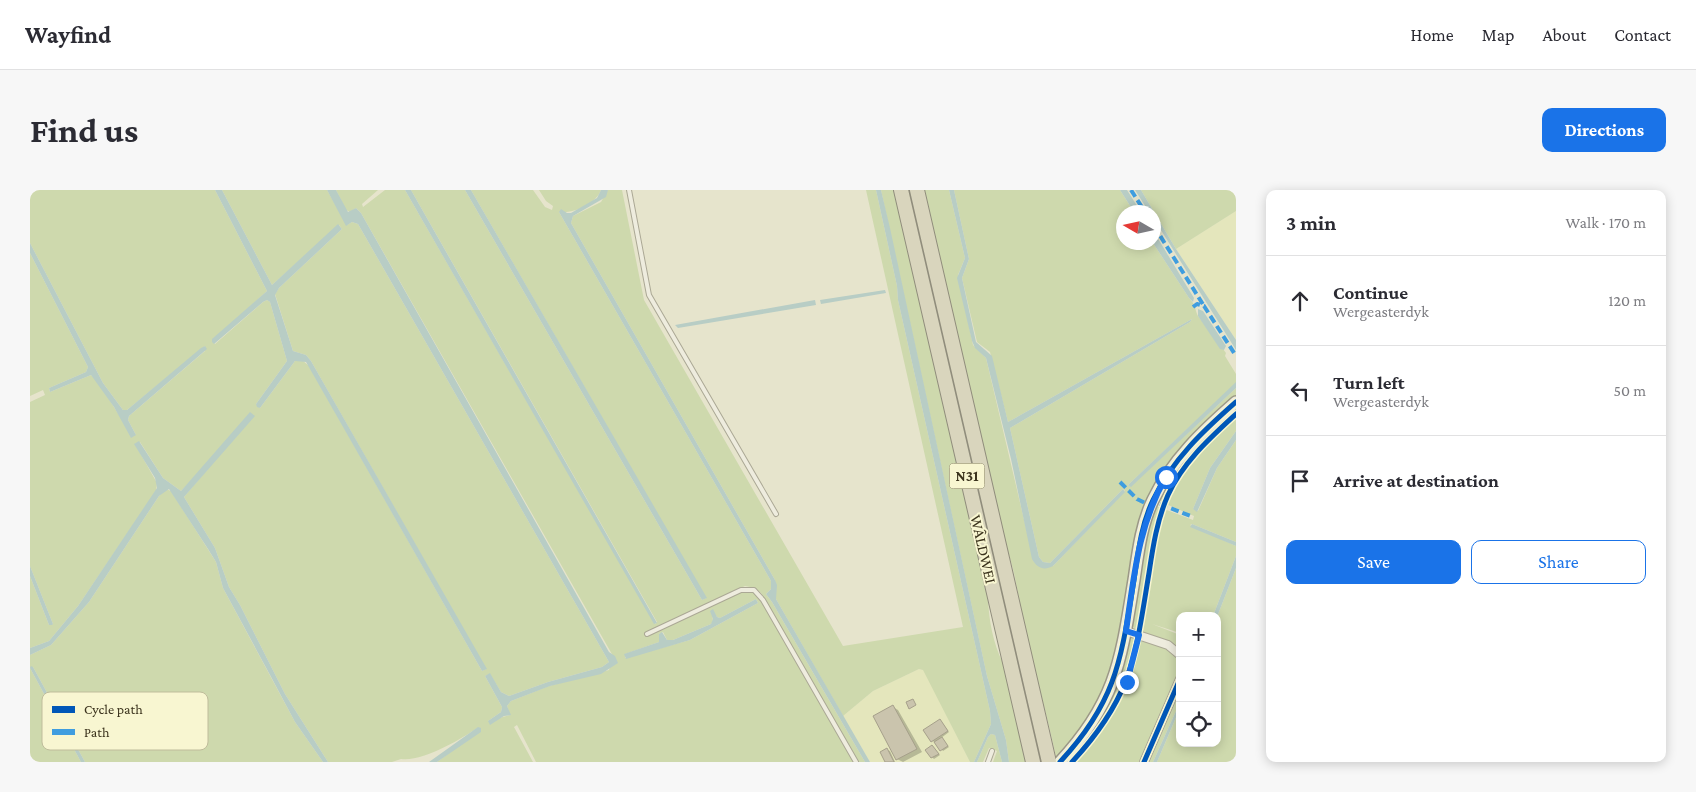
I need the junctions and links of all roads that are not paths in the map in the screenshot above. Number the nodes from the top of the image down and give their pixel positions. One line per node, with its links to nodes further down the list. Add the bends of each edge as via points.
1 (629, 190): 5 (lane, via 649,295)
2 (901, 190): 14 (highway, WÂLDWEI / N31)
3 (917, 190): 11 (highway, WÂLDWEI / N31)
4 (1236, 402): 6 (street, via 1181,456 1153,501 1139,545)
5 (776, 514)
6 (1126, 631): 8 (street, via 1168,645); 15 (street, via 1108,695 1088,729)
7 (647, 634): 12 (lane, via 741,590 754,590 763,600)
8 (1176, 652)
9 (1176, 688): 16 (street)
10 (992, 751): 13 (lane)
11 (1048, 757)
12 (856, 762)
13 (988, 762)
14 (1033, 762)
15 (1060, 762)
16 (1144, 762)

